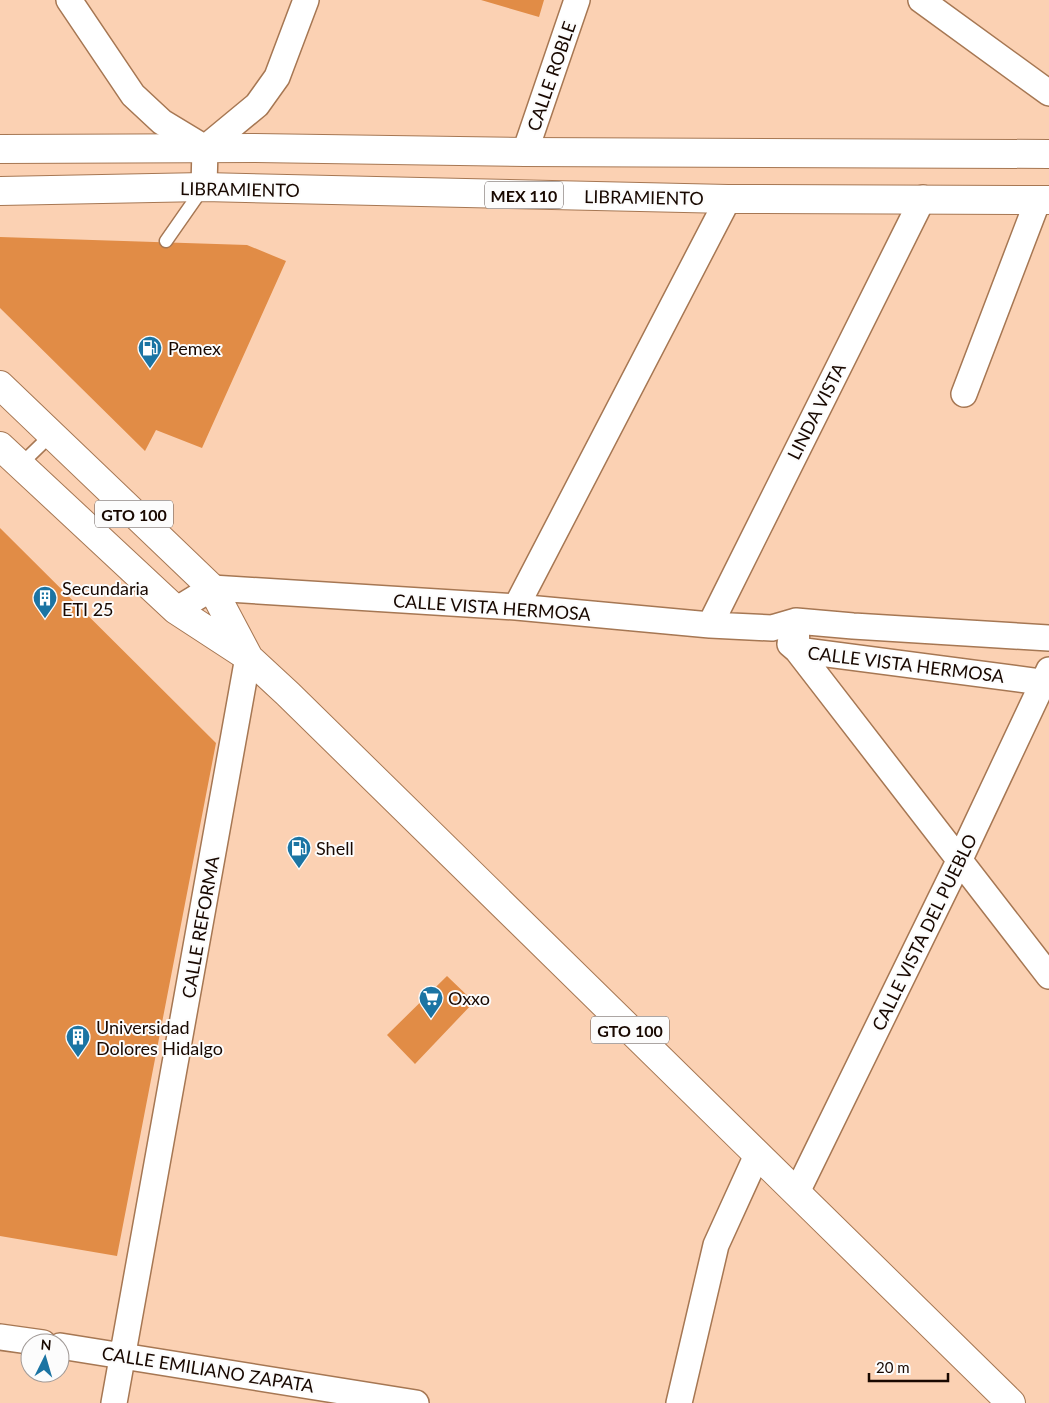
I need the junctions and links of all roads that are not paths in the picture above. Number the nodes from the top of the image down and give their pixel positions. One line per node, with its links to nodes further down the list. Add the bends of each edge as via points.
1 (69, 0): 6 (street, via 133,95 162,122)
2 (306, 0): 6 (street, via 277,77 257,105)
3 (577, 0): 8 (street, CALLE ROBLE)
4 (922, 0): 5 (street)
5 (1049, 92)
6 (205, 148): 7 (main road); 8 (main road); 10 (street)
7 (0, 149)
8 (525, 152): 9 (main road)
9 (1049, 154)
10 (204, 187): 11 (main road, LIBRAMIENTO / MEX 110); 12 (main road, LIBRAMIENTO / MEX 110); 15 (lane)
11 (0, 191)
12 (728, 198): 13 (main road, LIBRAMIENTO / MEX 110); 22 (street)
13 (923, 198): 14 (main road, LIBRAMIENTO / MEX 110); 25 (street, LINDA VISTA)
14 (1044, 200): 17 (street)
15 (166, 241)
16 (0, 385): 18 (main road, GTO 100)
17 (964, 394)
18 (52, 434): 20 (lane); 21 (main road, GTO 100)
19 (0, 446): 20 (main road, GTO 100)
20 (20, 465): 23 (main road, GTO 100)
21 (212, 588): 22 (street, CALLE VISTA HERMOSA); 23 (street); 29 (main road, GTO 100)
22 (516, 607): 25 (street, CALLE VISTA HERMOSA)
23 (176, 610): 29 (main road, GTO 100)
24 (796, 620): 26 (street, CALLE VISTA HERMOSA); 27 (street, CALLE VISTA HERMOSA); 28 (street)
25 (710, 625): 26 (street, CALLE VISTA HERMOSA)
26 (772, 628): 28 (street, CALLE VISTA HERMOSA)
27 (1049, 638)
28 (797, 650): 30 (street, CALLE VISTA HERMOSA); 31 (street)
29 (248, 657): 33 (main road, GTO 100); 38 (street, CALLE REFORMA)
30 (1047, 678): 31 (street, CALLE VISTA DEL PUEBLO)
31 (959, 861): 32 (street); 34 (street, CALLE VISTA DEL PUEBLO)
32 (1049, 976)
33 (757, 1155): 34 (main road, GTO 100); 41 (street, via 716,1245)
34 (797, 1192): 42 (main road, GTO 100)
35 (0, 1337): 36 (street)
36 (20, 1340)
37 (70, 1347): 38 (street, CALLE EMILIANO ZAPATA)
38 (123, 1355): 39 (street, CALLE REFORMA); 40 (street, CALLE EMILIANO ZAPATA)
39 (114, 1403)
40 (416, 1403)
41 (678, 1403)
42 (1011, 1403)

